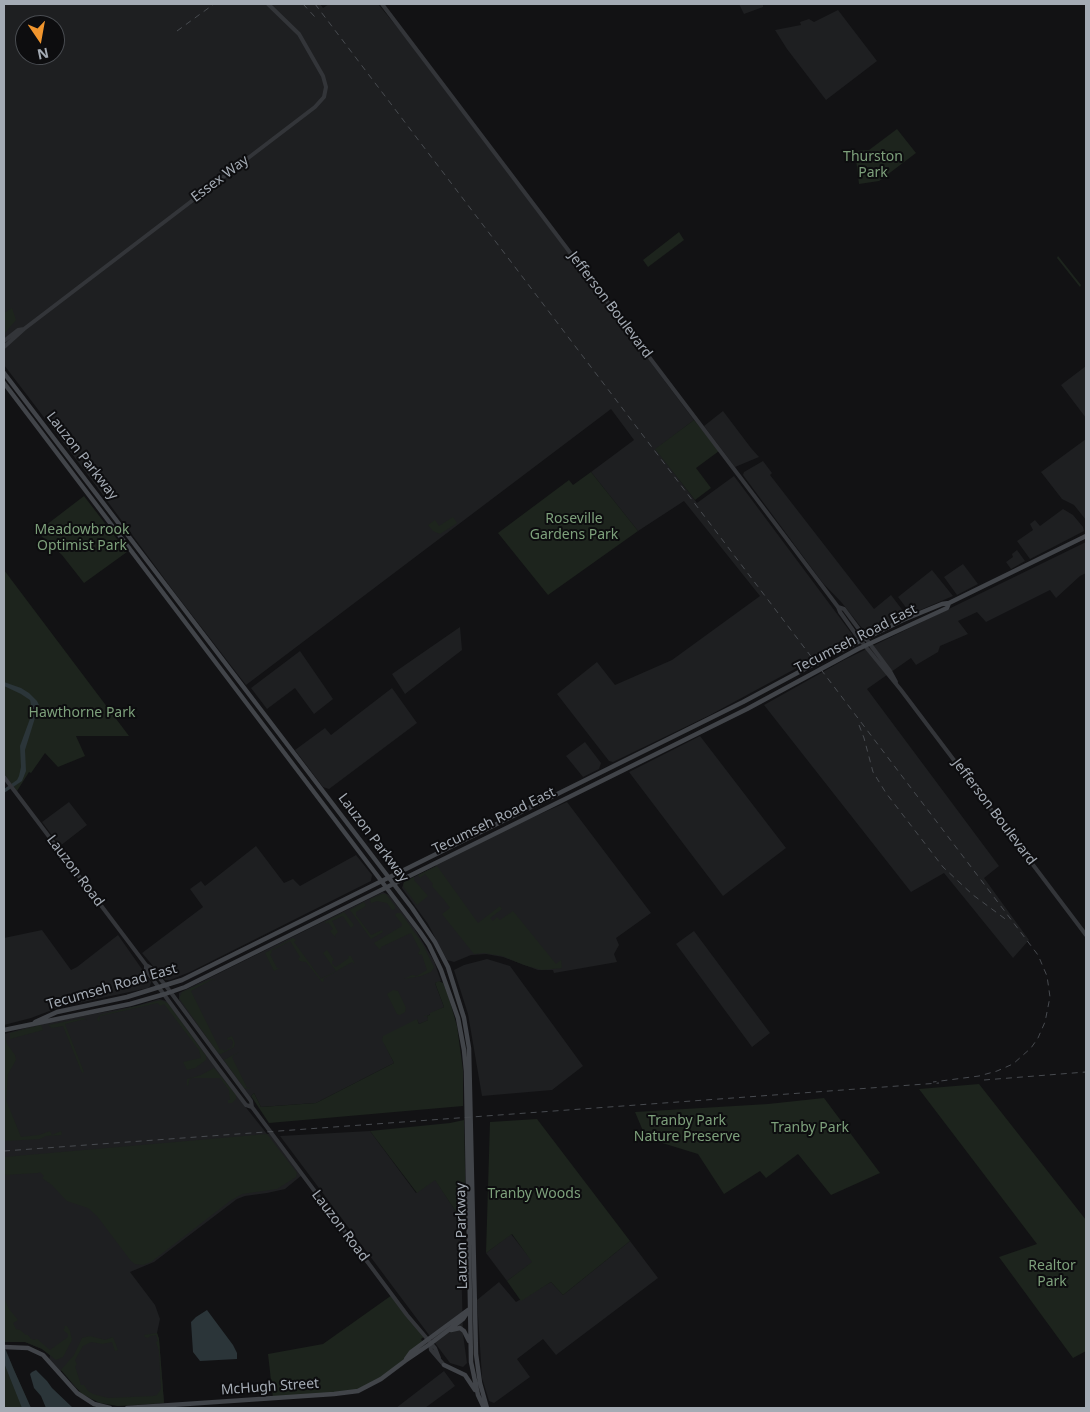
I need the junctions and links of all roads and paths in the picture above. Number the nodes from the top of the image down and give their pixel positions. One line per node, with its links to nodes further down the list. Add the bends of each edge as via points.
1 (268, 4): 3 (street, Essex Way, via 299,34 323,76 326,86 324,97)
2 (382, 4): 10 (street, Jefferson Boulevard)
3 (24, 329): 4 (street, Essex Way); 5 (street, Essex Way)
4 (4, 341)
5 (4, 347)
6 (4, 373): 15 (main road, Lauzon Parkway)
7 (4, 383): 16 (main road, Lauzon Parkway)
8 (1086, 536): 9 (main road, Tecumseh Road East)
9 (949, 603): 11 (main road, Tecumseh Road East); 13 (main road, Tecumseh Road East, via 947,608)
10 (838, 607): 11 (street, Jefferson Boulevard, via 844,609); 12 (street, Jefferson Boulevard)
11 (866, 638): 12 (main road, Tecumseh Road East); 13 (street, Jefferson Boulevard)
12 (861, 641): 13 (street, Jefferson Boulevard); 15 (main road, Tecumseh Road East)
13 (867, 644): 17 (main road, Tecumseh Road East, via 746,709); 19 (street, Jefferson Boulevard)
14 (4, 777): 20 (street, Lauzon Road)
15 (388, 877): 16 (main road, Tecumseh Road East); 17 (main road, Lauzon Parkway)
16 (381, 881): 18 (main road, Lauzon Parkway); 21 (main road, Tecumseh Road East)
17 (393, 884): 18 (main road, Tecumseh Road East); 28 (main road, Lauzon Parkway, via 448,967 464,1018 470,1070)
18 (386, 887): 23 (main road, Tecumseh Road East); 28 (main road, Lauzon Parkway, via 429,945 458,1018 466,1071)
19 (1086, 935)
20 (146, 965): 21 (street, Lauzon Road); 22 (street, Lauzon Road, via 146,970)
21 (166, 986): 22 (main road, Tecumseh Road East); 23 (street, Lauzon Road)
22 (160, 988): 24 (street, Lauzon Road); 25 (main road, Tecumseh Road East, via 57,1012)
23 (170, 993): 24 (main road, Tecumseh Road East); 27 (street, Lauzon Road)
24 (165, 994): 25 (main road, Tecumseh Road East); 27 (street, Lauzon Road, via 246,1105)
25 (35, 1022): 26 (main road, Tecumseh Road East)
26 (4, 1030)
27 (252, 1108): 30 (street, Lauzon Road)
28 (472, 1310): 29 (main road); 30 (main road, via 463,1313); 31 (main road, Lauzon Parkway); 37 (main road, Lauzon Parkway, via 476,1363)
29 (448, 1331): 30 (main road); 31 (main road, via 460,1328)
30 (429, 1342): 33 (street, Lauzon Road, via 431,1350); 36 (main road, McHugh Street, via 411,1352 381,1379 358,1391)
31 (470, 1344): 34 (main road, Lauzon Parkway)
32 (4, 1346): 35 (main road, via 28,1348 43,1356 77,1393 94,1404)
33 (444, 1364): 34 (main road, via 465,1375)
34 (478, 1395): 37 (main road, Lauzon Parkway)
35 (110, 1408)
36 (127, 1408)
37 (485, 1408)

